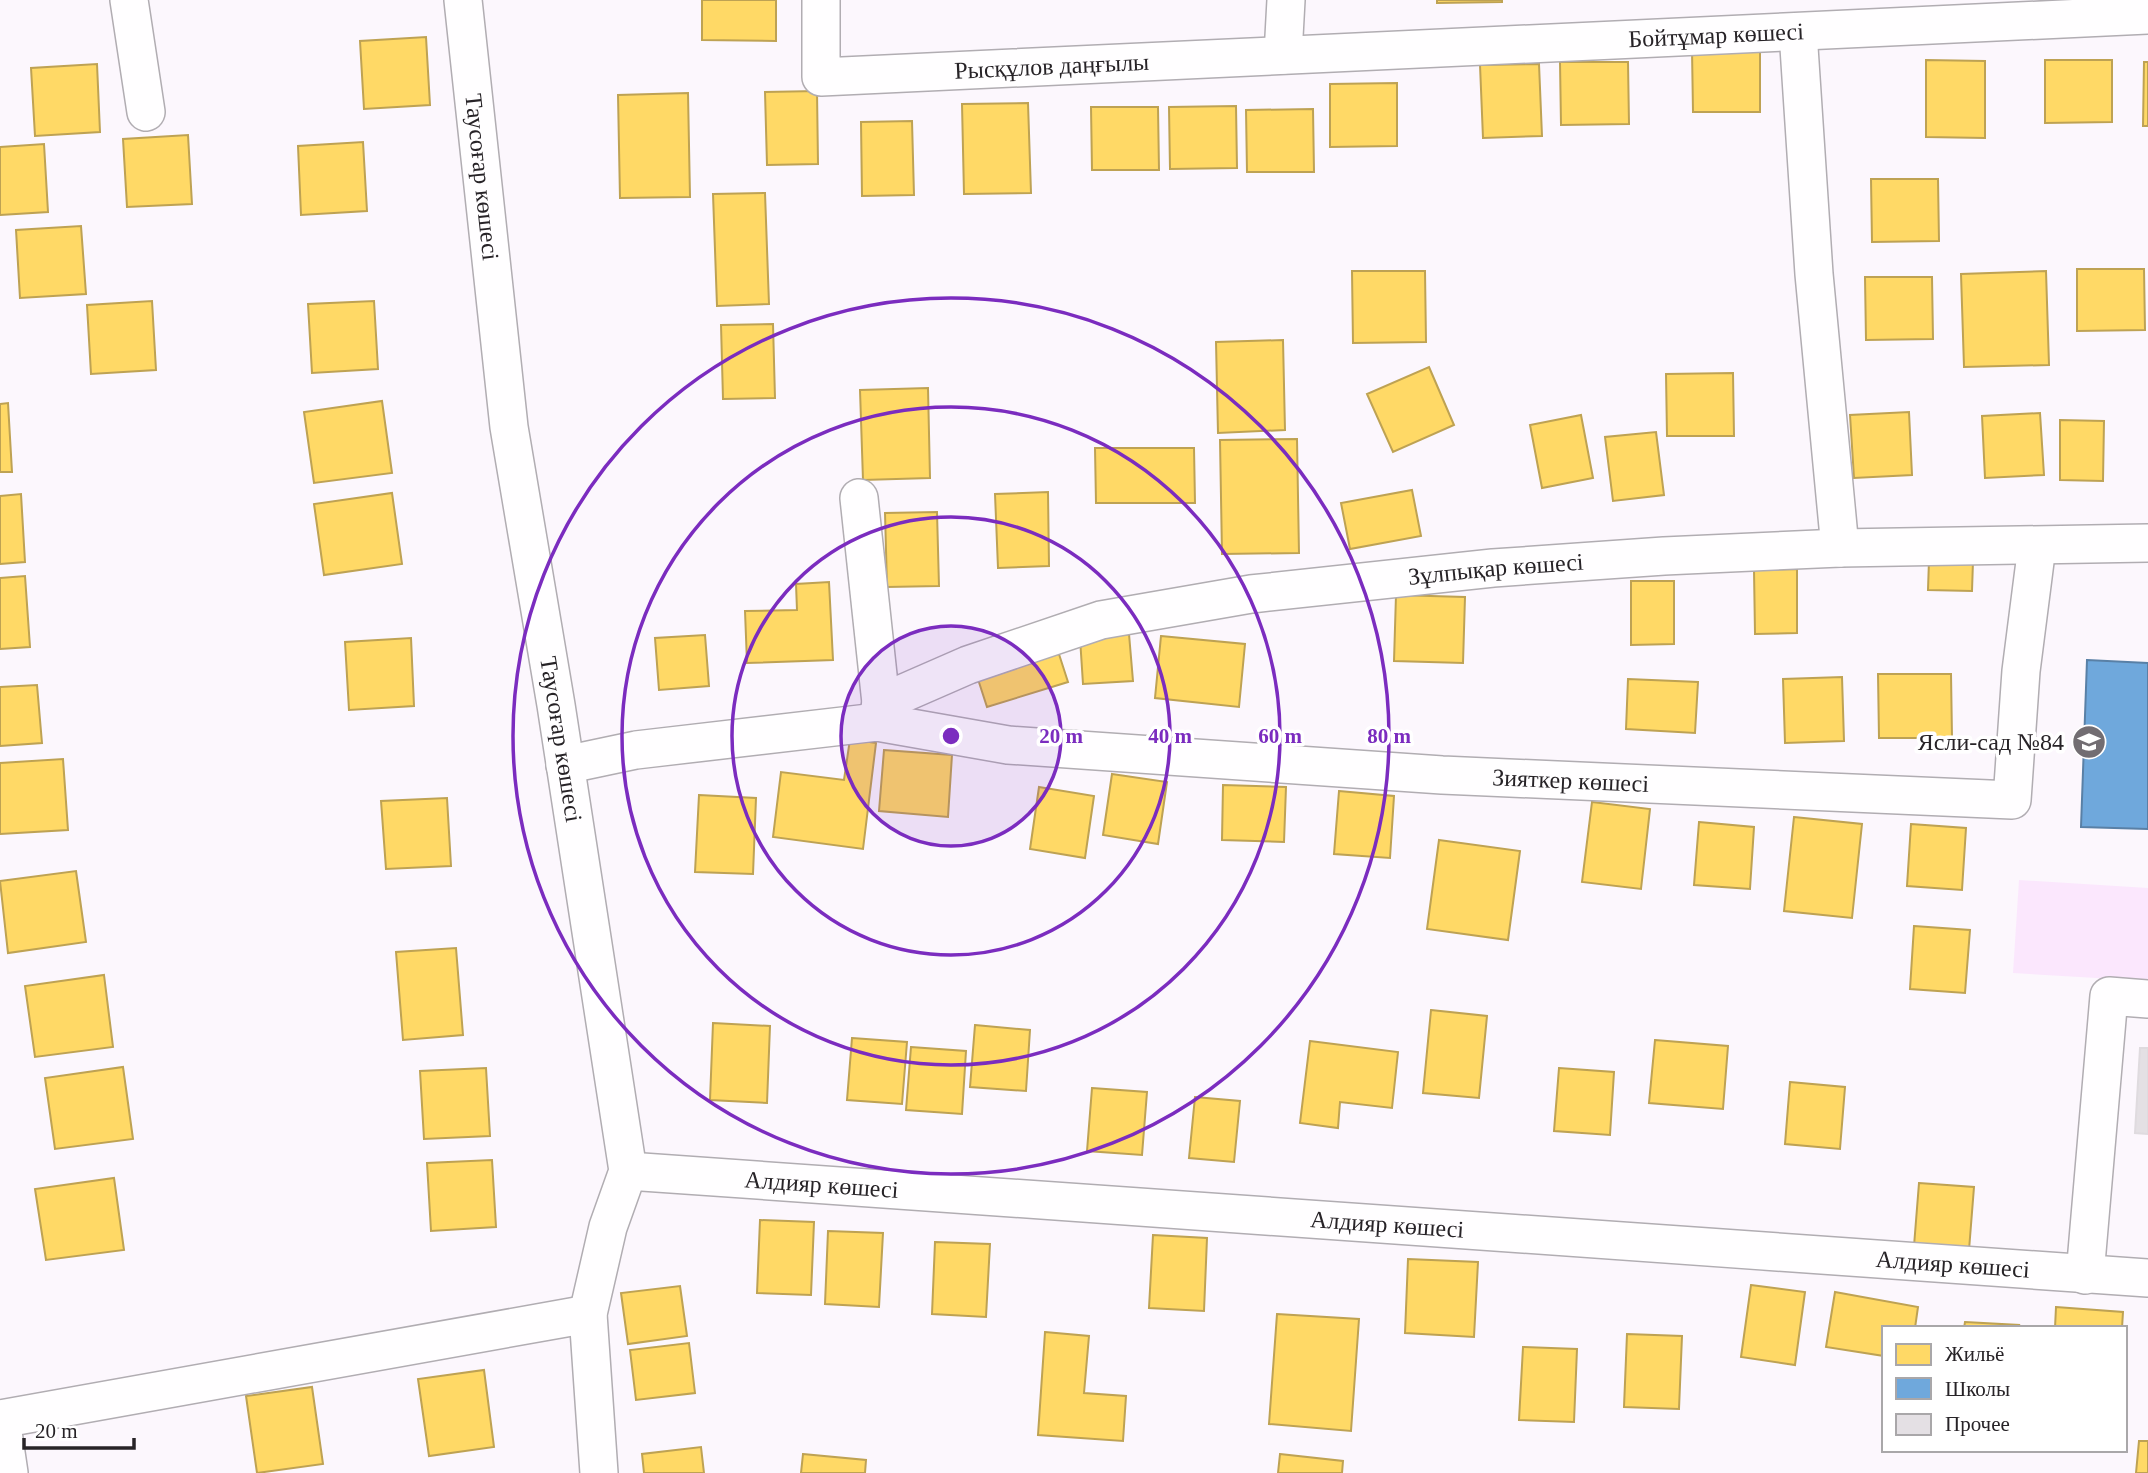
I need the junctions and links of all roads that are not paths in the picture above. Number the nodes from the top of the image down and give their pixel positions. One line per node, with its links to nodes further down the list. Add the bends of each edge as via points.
1 (129, 0): 9 (street)
2 (463, 0): 15 (street, Тауcоғар көшесі, via 509,427)
3 (821, 0): 8 (street, Рысқұлов даңғылы, via 821,77)
4 (1286, 0): 8 (street)
5 (1875, 14): 6 (street, Бойтұмар көшесі); 7 (street, Бойтұмар көшесі)
6 (2148, 15)
7 (1798, 32): 8 (street, Бойтұмар көшесі); 13 (street, via 1814,274)
8 (1283, 55)
9 (146, 112)
10 (859, 498): 14 (street)
11 (2148, 543): 12 (street, Зұлпықар көшесі)
12 (2037, 545): 13 (street, Зұлпықар көшесі); 14 (street, Зияткер көшесі, via 2021,671 2012,800 1428,775 1008,745)
13 (1840, 548): 14 (street, Зұлпықар көшесі, via 1493,568 1251,594 1101,620 968,665)
14 (879, 713): 15 (street)
15 (565, 765): 17 (street, Тауcоғар көшесі)
16 (2148, 999): 18 (street, via 2109,996)
17 (628, 1171): 18 (street, Алдияр көшесі); 20 (street, Тауcоғар көшесі, via 608,1227)
18 (2085, 1275): 19 (street, Алдияр көшесі)
19 (2148, 1278)
20 (588, 1314): 21 (street); 23 (street, Тауcоғар көшесі)
21 (1, 1419): 22 (street)
22 (9, 1473)
23 (599, 1473)

